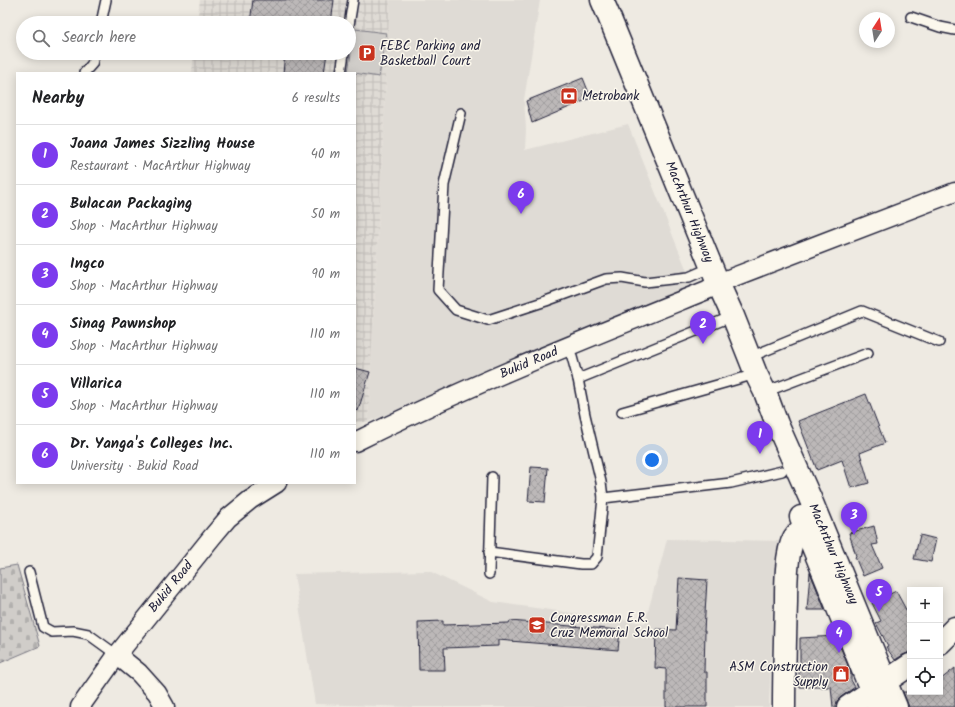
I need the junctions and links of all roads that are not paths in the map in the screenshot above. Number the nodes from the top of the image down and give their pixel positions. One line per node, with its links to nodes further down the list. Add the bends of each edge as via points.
1 (106, 0): 4 (lane)
2 (354, 0): 5 (lane)
3 (602, 0): 14 (main road, MacArthur Highway)
4 (103, 16)
5 (351, 16)
6 (912, 17): 7 (lane)
7 (955, 30)
8 (93, 60): 10 (lane)
9 (343, 60): 11 (lane)
10 (85, 72)
11 (341, 72)
12 (461, 113): 14 (lane, via 444,185 438,290 456,310 488,320 606,278 645,282 689,277)
13 (955, 192): 14 (street, Bukid Road)
14 (712, 280): 15 (main road, MacArthur Highway); 17 (street, Bukid Road)
15 (733, 316): 19 (main road, MacArthur Highway); 20 (lane)
16 (939, 342): 19 (lane, via 862,311)
17 (570, 346): 20 (lane); 23 (street, Bukid Road, via 450,397)
18 (868, 353): 19 (lane)
19 (757, 374): 21 (lane); 22 (main road, MacArthur Highway)
20 (578, 380): 27 (lane)
21 (622, 412)
22 (777, 424): 24 (main road, MacArthur Highway); 28 (main road, MacArthur Highway)
23 (356, 442)
24 (782, 471): 27 (lane, via 731,483); 28 (main road, MacArthur Highway)
25 (492, 477): 29 (lane)
26 (275, 484): 34 (street, Bukid Road, via 228,518)
27 (603, 498): 29 (lane, via 597,557 591,564)
28 (812, 524): 36 (main road, MacArthur Highway); 39 (main road, via 794,538 787,569)
29 (489, 552): 31 (lane)
30 (29, 572): 34 (lane, via 43,626 52,632 73,631 88,634)
31 (489, 574)
32 (955, 628): 33 (main road)
33 (943, 640)
34 (116, 655): 37 (street, Bukid Road); 38 (street, via 140,673)
35 (907, 668): 36 (main road)
36 (879, 693): 40 (main road); 41 (main road, MacArthur Highway)
37 (80, 707)
38 (165, 707)
39 (784, 707)
40 (848, 707)
41 (896, 707)

